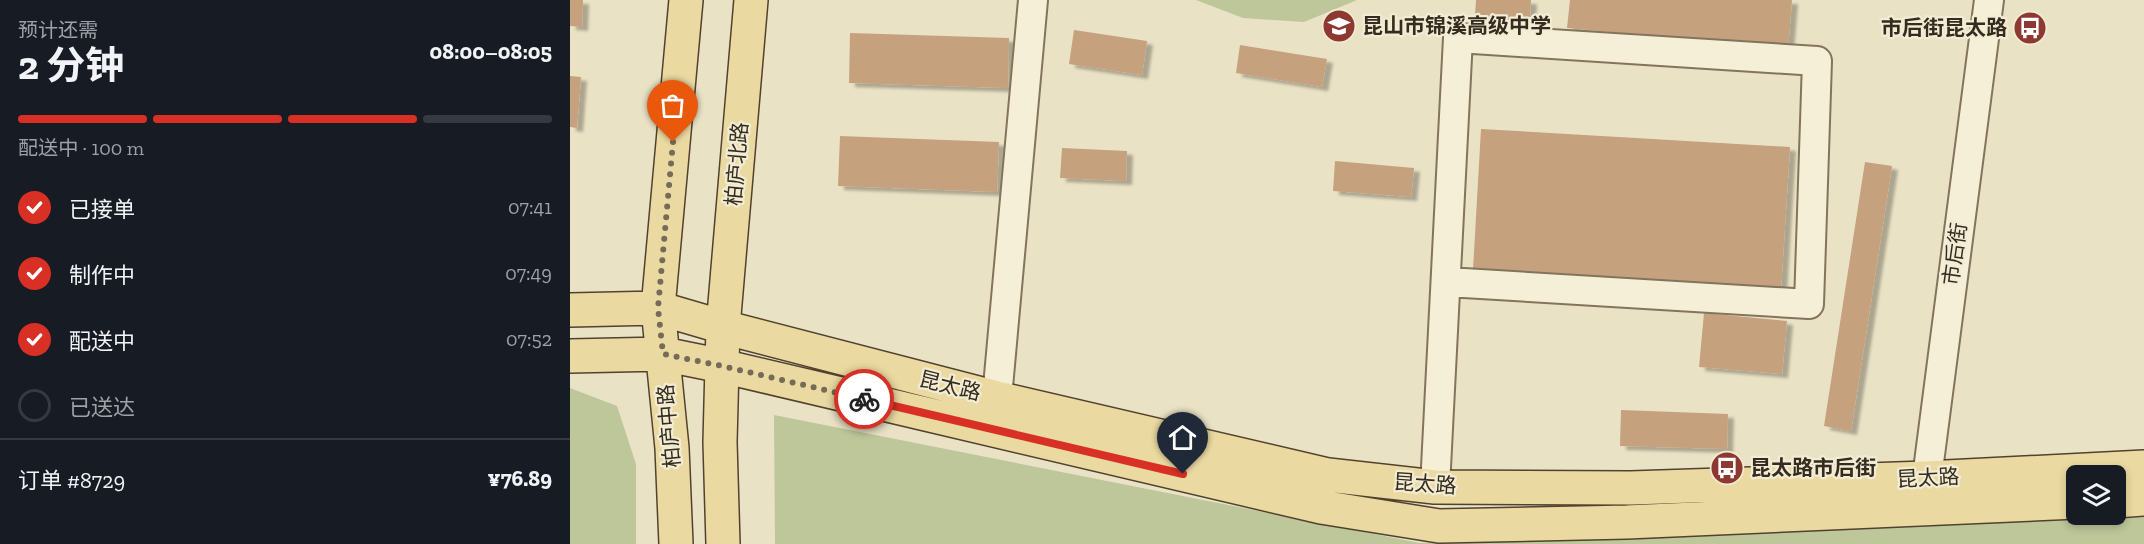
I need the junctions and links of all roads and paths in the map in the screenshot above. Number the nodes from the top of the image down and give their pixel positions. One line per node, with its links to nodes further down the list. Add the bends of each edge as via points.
1 (686, 0): 6 (main road)
2 (752, 0): 8 (main road, 柏庐北路)
3 (1033, 0): 12 (street)
4 (1989, 0): 15 (street, 市后街)
5 (1447, 282): 5 (street, via 1458,38 1817,60 1809,304); 14 (street)
6 (658, 308): 7 (main road, 昆太路); 8 (main road, 昆太路); 9 (main road, 柏庐中路)
7 (570, 310)
8 (723, 327): 11 (main road); 12 (main road, 昆太路)
9 (663, 354): 10 (main road, 昆太路); 11 (main road, 昆太路); 19 (main road, 柏庐中路)
10 (570, 356)
11 (722, 366): 15 (main road, 昆太路, via 1321,507 1439,526 1627,522); 20 (main road)
12 (997, 398): 14 (main road, 昆太路, via 1328,475)
13 (2144, 467): 15 (main road, 昆太路)
14 (1435, 487): 15 (main road, 昆太路)
15 (1924, 493): 18 (main road, 昆太路)
16 (2144, 499): 17 (main road)
17 (2126, 500)
18 (2066, 501)
19 (676, 544)
20 (723, 544)

